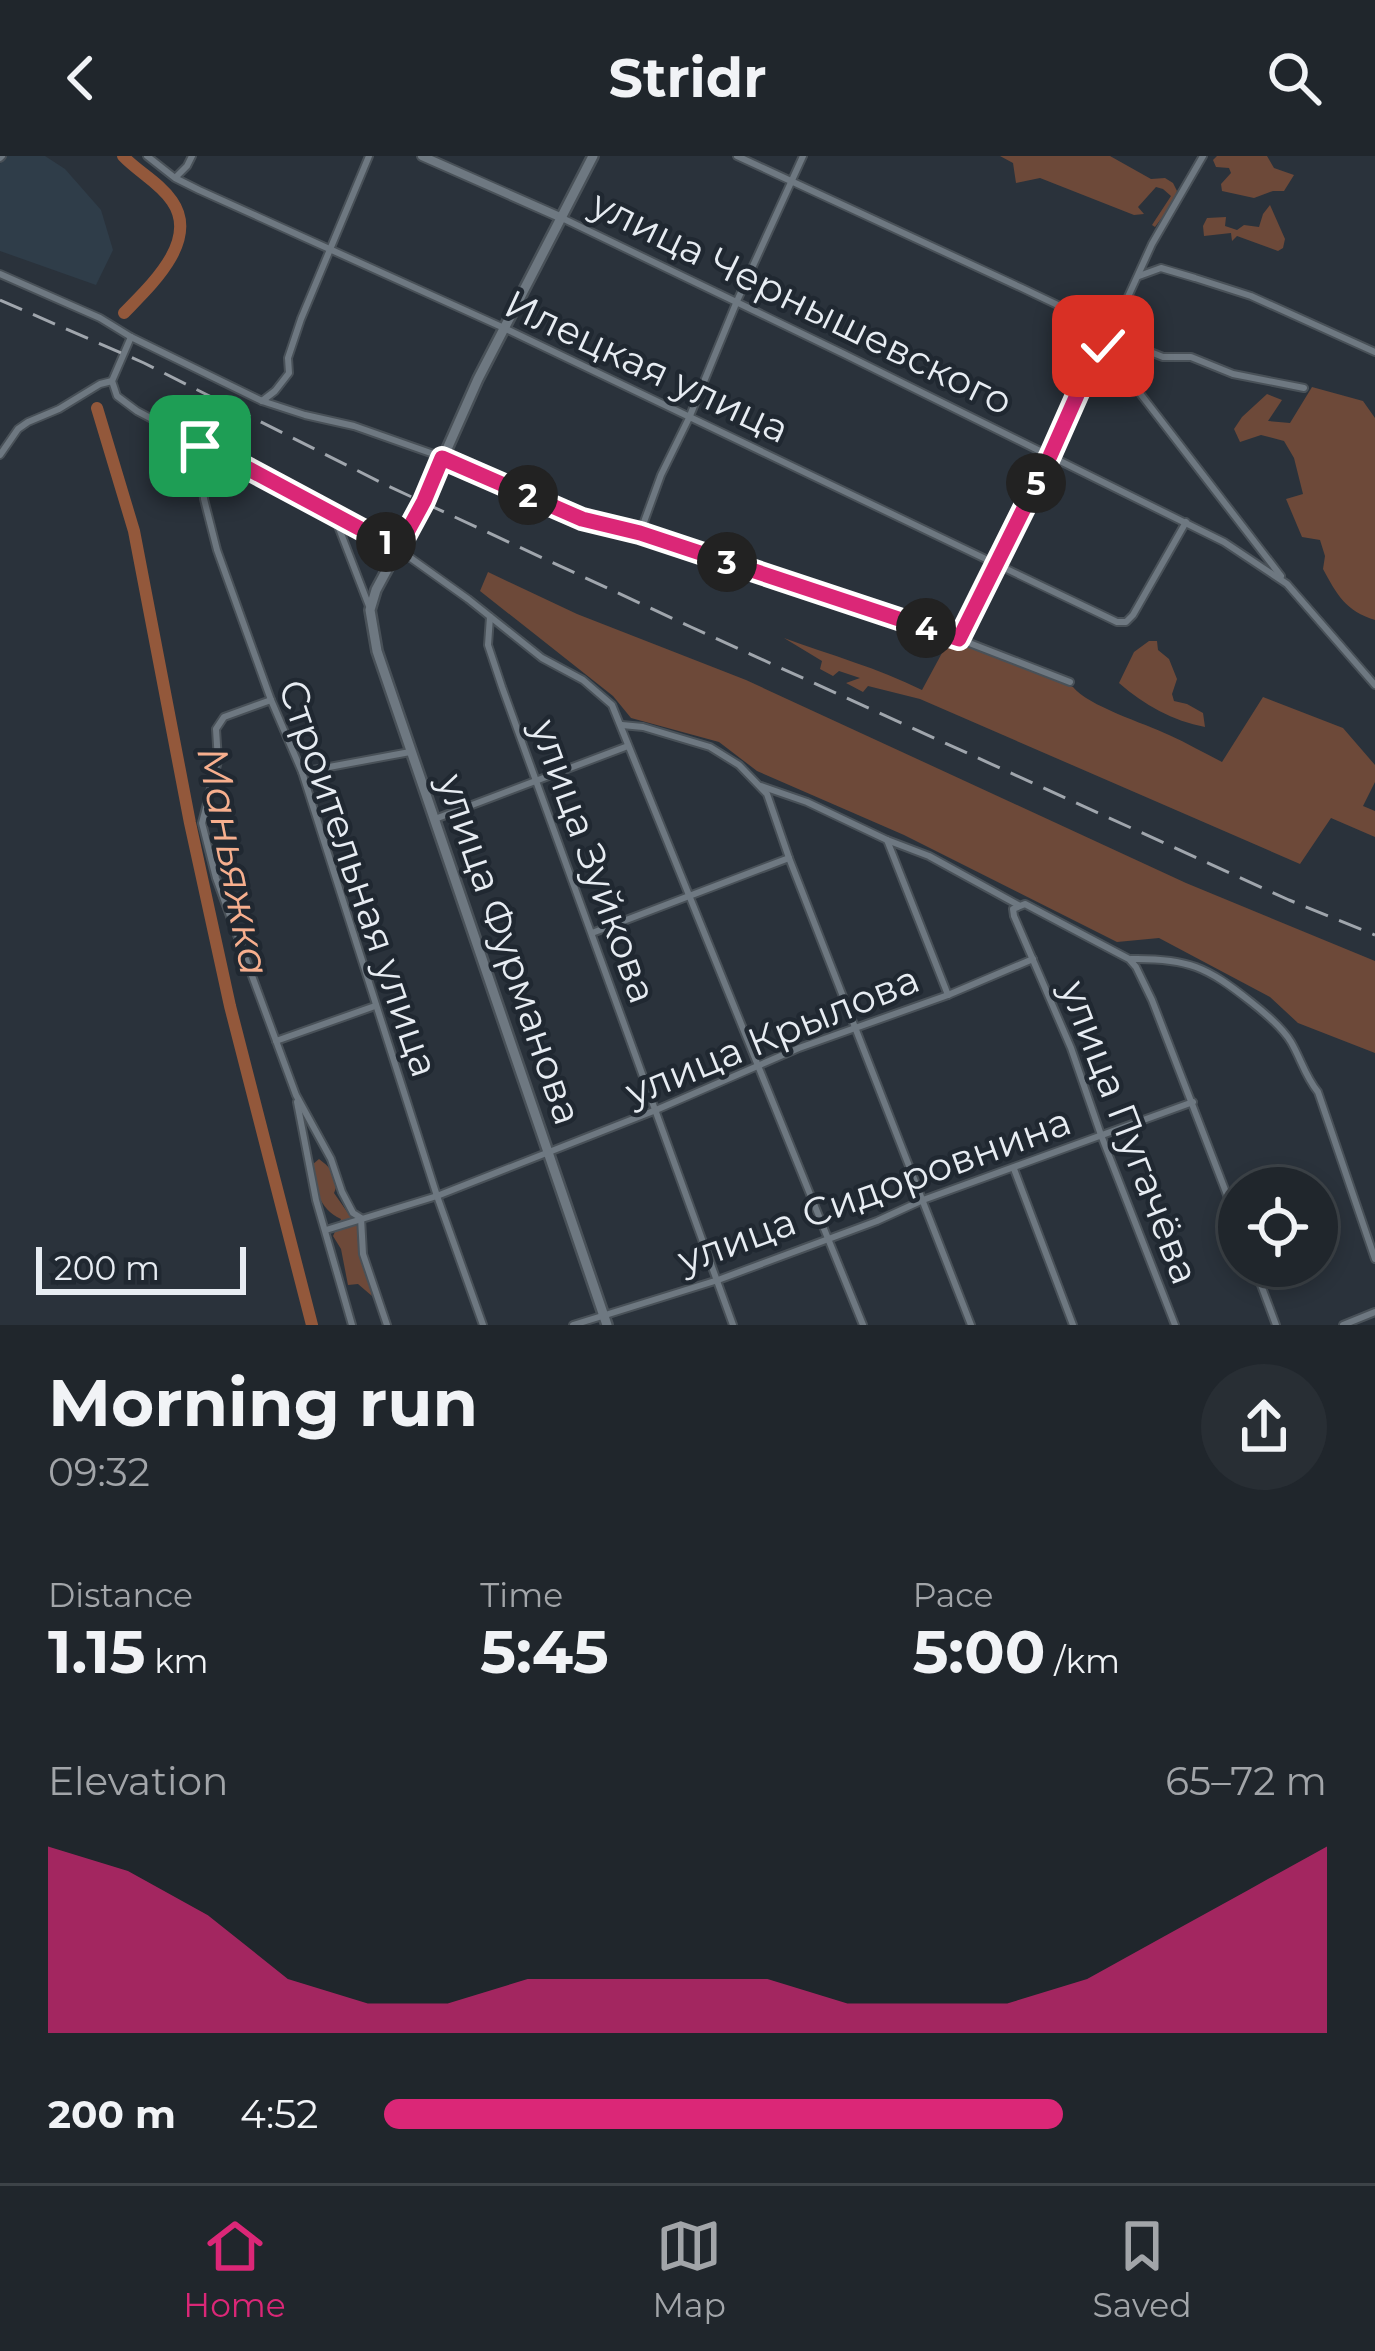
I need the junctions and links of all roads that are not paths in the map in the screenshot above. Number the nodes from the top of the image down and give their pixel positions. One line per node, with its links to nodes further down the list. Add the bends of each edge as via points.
1 (147, 156): 9 (street, Илецкая улица)
2 (192, 156): 9 (street)
3 (368, 156): 12 (street)
4 (422, 156): 11 (street, улица Чернышевского)
5 (593, 156): 11 (main road, улица Фурманова)
6 (737, 156): 10 (street)
7 (803, 156): 10 (street)
8 (1203, 156): 14 (street)
9 (175, 178): 12 (street, Илецкая улица)
10 (791, 180): 15 (street); 17 (street)
11 (562, 218): 15 (street, улица Чернышевского); 16 (main road, улица Фурманова)
12 (329, 247): 16 (street, Илецкая улица); 24 (street, via 289,374)
13 (0, 274): 19 (street)
14 (1138, 276): 18 (street); 21 (street, via 1161,268 1214,284)
15 (737, 301): 25 (street); 28 (street, улица Чернышевского)
16 (504, 328): 25 (street, Илецкая улица); 29 (main road, улица Фурманова)
17 (1090, 328): 18 (street); 20 (street)
18 (1108, 336): 20 (street); 23 (street, via 1163,357)
19 (131, 337): 22 (street); 24 (street)
20 (1103, 346): 28 (street); 35 (street)
21 (1375, 352)
22 (112, 382): 26 (street, via 137,411); 27 (street, via 28,422)
23 (1304, 388)
24 (262, 400): 29 (street)
25 (689, 418): 32 (street); 34 (street, Илецкая улица)
26 (200, 446): 30 (street); 41 (street, Строительная улица, via 217,550)
27 (0, 454)
28 (1050, 456): 31 (street, улица Чернышевского); 34 (street)
29 (442, 458): 32 (street, via 582,519); 33 (main road, улица Фурманова)
30 (333, 514): 33 (street); 36 (street)
31 (1186, 522): 34 (street, Илецкая улица, via 1126,622); 35 (street, улица Чернышевского)
32 (640, 533): 38 (street)
33 (398, 549): 36 (main road, улица Фурманова); 37 (street)
34 (997, 562): 38 (street)
35 (1287, 584): 40 (street, улица Чернышевского)
36 (370, 610): 44 (main road, улица Фурманова)
37 (490, 616): 42 (street, via 583,680 612,705); 46 (street, улица Зуйкова, via 488,645)
38 (959, 639): 39 (street)
39 (1070, 682)
40 (1375, 685)
41 (271, 700): 45 (street, Строительная улица); 59 (street, via 224,717 216,729 218,760 202,824)
42 (621, 725): 43 (street); 47 (street, via 710,747)
43 (628, 746): 46 (street); 51 (street)
44 (412, 752): 45 (street); 48 (main road, улица Фурманова)
45 (302, 772): 57 (street, Строительная улица)
46 (537, 782): 48 (street); 53 (street, улица Зуйкова)
47 (756, 784): 49 (street); 50 (street)
48 (435, 819): 65 (main road, улица Фурманова)
49 (887, 840): 52 (street); 56 (street)
50 (789, 858): 51 (street); 58 (street)
51 (688, 897): 53 (street); 60 (street)
52 (1020, 906): 54 (street, улица Пугачёва, via 1012,909); 55 (street)
53 (592, 933): 63 (street, улица Зуйкова)
54 (1034, 959): 56 (street, улица Крылова); 64 (street, улица Пугачёва)
55 (1129, 959): 62 (street); 73 (street, via 1166,958 1220,977 1291,1042 1318,1092)
56 (948, 995): 58 (street, улица Крылова)
57 (375, 1006): 59 (street); 68 (street, Строительная улица)
58 (855, 1028): 60 (street, улица Крылова); 69 (street)
59 (276, 1041): 61 (street)
60 (757, 1068): 63 (street, улица Крылова); 72 (street)
61 (296, 1095): 70 (street, via 352,1213); 71 (street)
62 (1193, 1102): 64 (street, улица Сидоровнина); 67 (street)
63 (656, 1110): 65 (street, улица Крылова); 74 (street, улица Зуйкова)
64 (1101, 1135): 66 (street, улица Сидоровнина); 86 (street, улица Пугачёва)
65 (548, 1153): 68 (street, улица Крылова); 77 (main road, улица Фурманова)
66 (1014, 1169): 69 (street, улица Сидоровнина); 85 (street)
67 (1218, 1169)
68 (437, 1196): 70 (street, улица Крылова); 80 (street, Строительная улица)
69 (923, 1200): 72 (street, улица Сидоровнина); 84 (street)
70 (361, 1217): 71 (street, улица Крылова); 79 (street, via 363,1254)
71 (326, 1230): 78 (street)
72 (829, 1237): 74 (street, улица Сидоровнина); 83 (street)
73 (1375, 1259)
74 (718, 1280): 77 (street, улица Сидоровнина); 82 (street, улица Зуйкова)
75 (1262, 1287): 87 (street)
76 (1375, 1312): 88 (street)
77 (605, 1320): 81 (street, улица Сидоровнина)
78 (352, 1325)
79 (387, 1325)
80 (483, 1325)
81 (573, 1325)
82 (734, 1325)
83 (863, 1325)
84 (971, 1325)
85 (1073, 1325)
86 (1175, 1325)
87 (1276, 1325)
88 (1343, 1325)

